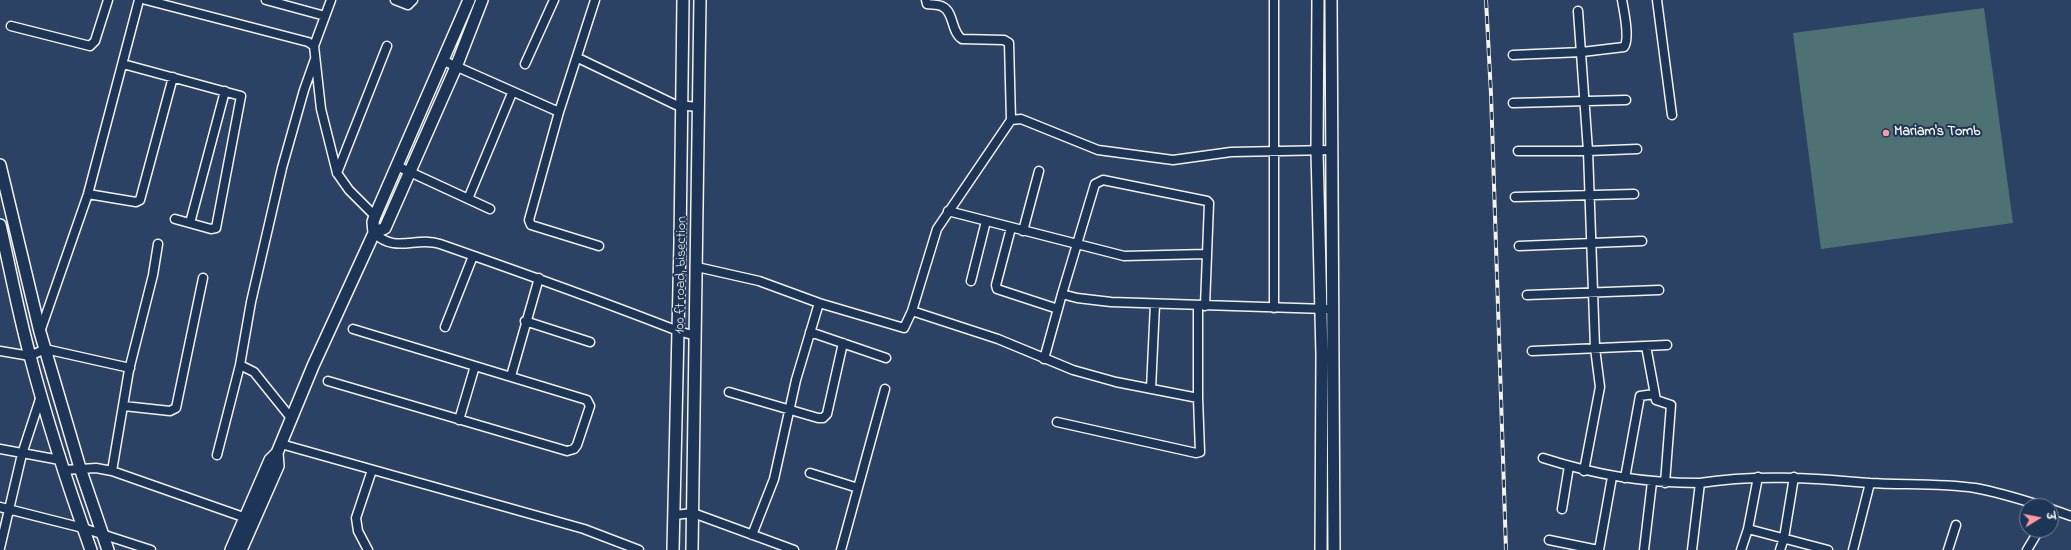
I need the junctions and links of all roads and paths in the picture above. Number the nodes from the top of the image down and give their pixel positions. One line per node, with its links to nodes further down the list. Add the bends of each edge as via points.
1 (108, 0): 22 (street, via 95,41 90,46)
2 (139, 0): 30 (street)
3 (146, 0): 23 (street, via 308,42)
4 (266, 0): 21 (street)
5 (331, 0): 21 (street)
6 (395, 0): 7 (street, via 408,5)
7 (413, 0)
8 (469, 0): 29 (street)
9 (482, 0): 32 (street)
10 (554, 0): 31 (street)
11 (595, 0): 27 (street)
12 (683, 0): 39 (street)
13 (700, 0): 40 (street, 100 ft road, bisection)
14 (926, 0): 43 (street, via 928,4 946,9 958,36 962,39 1004,40 1009,43)
15 (1274, 0): 47 (street)
16 (1318, 0): 48 (street)
17 (1331, 0): 45 (street)
18 (1622, 0): 25 (street, via 1627,40 1624,48)
19 (1657, 0): 42 (street)
20 (1578, 11): 25 (street)
21 (325, 16): 23 (street)
22 (11, 26)
23 (314, 46): 28 (street)
24 (387, 46): 54 (street)
25 (1582, 52): 26 (street); 36 (street)
26 (1513, 54)
27 (578, 58): 39 (street); 41 (street)
28 (315, 59): 54 (street, via 321,108); 111 (street, via 282,168 251,302)
29 (444, 61): 32 (street); 51 (street)
30 (123, 64): 33 (street); 55 (street)
31 (525, 64)
32 (456, 67): 35 (street); 53 (street)
33 (173, 76): 34 (street); 55 (street, via 140,200 136,202)
34 (225, 91): 65 (street); 65 (street, via 240,95 242,98 216,228)
35 (512, 93): 41 (street); 59 (street)
36 (1584, 100): 37 (street); 38 (street); 49 (street)
37 (1626, 100)
38 (1513, 103)
39 (681, 106): 40 (street); 96 (street)
40 (699, 107): 78 (street, 100 ft road, bisection)
41 (559, 112): 74 (street, via 529,223)
42 (1672, 115)
43 (1012, 120): 47 (street, via 1021,119 1098,150 1173,160 1231,152); 61 (street)
44 (1637, 148): 49 (street)
45 (1331, 150): 48 (street); 91 (street)
46 (1518, 150): 49 (street)
47 (1273, 151): 48 (street); 89 (street)
48 (1317, 151): 91 (street)
49 (1588, 151): 57 (street)
50 (0, 165): 97 (street)
51 (397, 166): 53 (street); 62 (street)
52 (1039, 171): 68 (street)
53 (411, 172): 59 (street); 69 (street, via 385,228)
54 (337, 173): 62 (street, via 349,190)
55 (88, 194): 97 (street)
56 (1634, 194): 57 (street)
57 (1591, 196): 58 (street); 73 (street)
58 (1515, 197)
59 (468, 199): 60 (street)
60 (490, 209)
61 (948, 211): 64 (street); 92 (street, via 937,229 930,248)
62 (375, 216): 69 (street)
63 (175, 219): 65 (street)
64 (986, 221): 67 (street); 81 (street)
65 (190, 223)
66 (0, 225): 108 (street)
67 (1011, 228): 68 (street); 90 (street, via 997,289)
68 (1023, 231): 72 (street)
69 (374, 233): 77 (street, via 383,242 429,242); 124 (street)
70 (1642, 242): 73 (street)
71 (158, 244): 113 (street)
72 (1076, 244): 76 (street, via 1124,256); 76 (street, via 1095,184 1102,180 1207,201 1210,205); 83 (street)
73 (1592, 245): 75 (street); 84 (street)
74 (599, 246)
75 (1519, 246)
76 (1206, 254): 88 (street)
77 (473, 256): 80 (street); 94 (street)
78 (697, 268): 86 (street, via 759,281); 99 (street, 100 ft road, bisection)
79 (203, 278): 122 (street, via 176,408 170,412)
80 (539, 278): 93 (street); 96 (street)
81 (971, 281)
82 (1659, 290): 84 (street)
83 (1062, 294): 87 (street, via 1094,301); 90 (street)
84 (1594, 294): 85 (street); 104 (street)
85 (1527, 295)
86 (818, 303): 92 (street, via 902,328); 98 (street)
87 (1155, 304): 88 (street); 117 (street)
88 (1201, 306): 89 (street); 121 (street)
89 (1274, 308): 91 (street)
90 (1058, 309): 110 (street)
91 (1326, 309): 177 (street); 178 (street)
92 (912, 311): 110 (street, via 998,339)
93 (525, 321): 100 (street); 114 (street)
94 (445, 327)
95 (353, 329): 112 (street)
96 (678, 331): 99 (street); 154 (street)
97 (40, 332): 105 (street)
98 (810, 332): 101 (street); 123 (street, via 800,362)
99 (696, 336): 153 (street, 100 ft road, bisection)
100 (590, 342)
101 (843, 343): 109 (street); 123 (street, via 827,414 823,418 818,418)
102 (1667, 345): 103 (street)
103 (1646, 346): 104 (street); 119 (street)
104 (1595, 348): 107 (street); 137 (street, via 1599,399)
105 (45, 349): 108 (street); 113 (street); 134 (street)
106 (0, 351): 108 (street)
107 (1532, 351)
108 (30, 356): 120 (street)
109 (886, 358)
110 (1044, 358): 117 (street, via 1088,374)
111 (240, 365): 124 (street, via 254,372); 130 (street)
112 (475, 366): 114 (street); 125 (street)
113 (130, 368): 122 (street)
114 (511, 376): 125 (street, via 589,401 590,406 574,449 567,451)
115 (328, 381): 125 (street)
116 (885, 389): 147 (street)
117 (1150, 389): 121 (street)
118 (729, 392): 123 (street)
119 (1654, 394): 142 (street, via 1640,396); 144 (street, via 1656,401 1671,405)
120 (41, 396): 129 (street); 132 (street)
121 (1198, 398): 126 (street, via 1201,450 1199,453)
122 (124, 406): 136 (street)
123 (790, 410): 161 (street, via 774,479)
124 (291, 418): 128 (street)
125 (459, 420)
126 (1057, 422)
127 (0, 449): 129 (street)
128 (279, 449): 135 (street); 156 (street, via 278,466)
129 (22, 454): 132 (street); 150 (street)
130 (217, 455)
131 (1543, 458): 133 (street)
132 (62, 465): 134 (street); 158 (street)
133 (1569, 466): 137 (street); 151 (street)
134 (80, 468): 136 (street); 160 (street)
135 (372, 470): 171 (street, via 356,524); 172 (street, via 584,529)
136 (112, 471): 156 (street)
137 (1584, 471): 139 (street)
138 (810, 473): 147 (street)
139 (1612, 477): 142 (street); 179 (street)
140 (1758, 477): 141 (street); 145 (street); 159 (street)
141 (1794, 477): 146 (street); 162 (street)
142 (1625, 478): 143 (street)
143 (1652, 482): 144 (street); 180 (street)
144 (1665, 483): 145 (street)
145 (1700, 483): 181 (street)
146 (1870, 483): 148 (street, via 1974,488); 185 (street)
147 (858, 488): 176 (street)
148 (2019, 500)
149 (0, 507): 150 (street)
150 (10, 509): 158 (street); 165 (street)
151 (1562, 509)
152 (2059, 512): 155 (street)
153 (693, 513): 154 (street); 161 (street); 174 (street, 100 ft road, bisection)
154 (674, 515): 173 (street)
155 (2071, 516)
156 (249, 519): 169 (street); 170 (street)
157 (1956, 525): 186 (street)
158 (83, 528): 160 (street); 166 (street)
159 (1748, 529): 162 (street); 182 (street)
160 (103, 534): 167 (street); 168 (street)
161 (752, 534): 175 (street)
162 (1784, 538): 183 (street); 184 (street)
163 (2035, 538): 187 (street)
164 (1548, 540): 179 (street)
165 (0, 548)
166 (91, 550)
167 (108, 550)
168 (151, 550)
169 (231, 550)
170 (241, 550)
171 (368, 550)
172 (639, 550)
173 (674, 550)
174 (692, 550)
175 (794, 550)
176 (841, 550)
177 (1321, 550)
178 (1334, 550)
179 (1599, 550)
180 (1644, 550)
181 (1692, 550)
182 (1741, 550)
183 (1780, 550)
184 (1828, 550)
185 (1853, 550)
186 (1948, 550)
187 (2027, 550)

